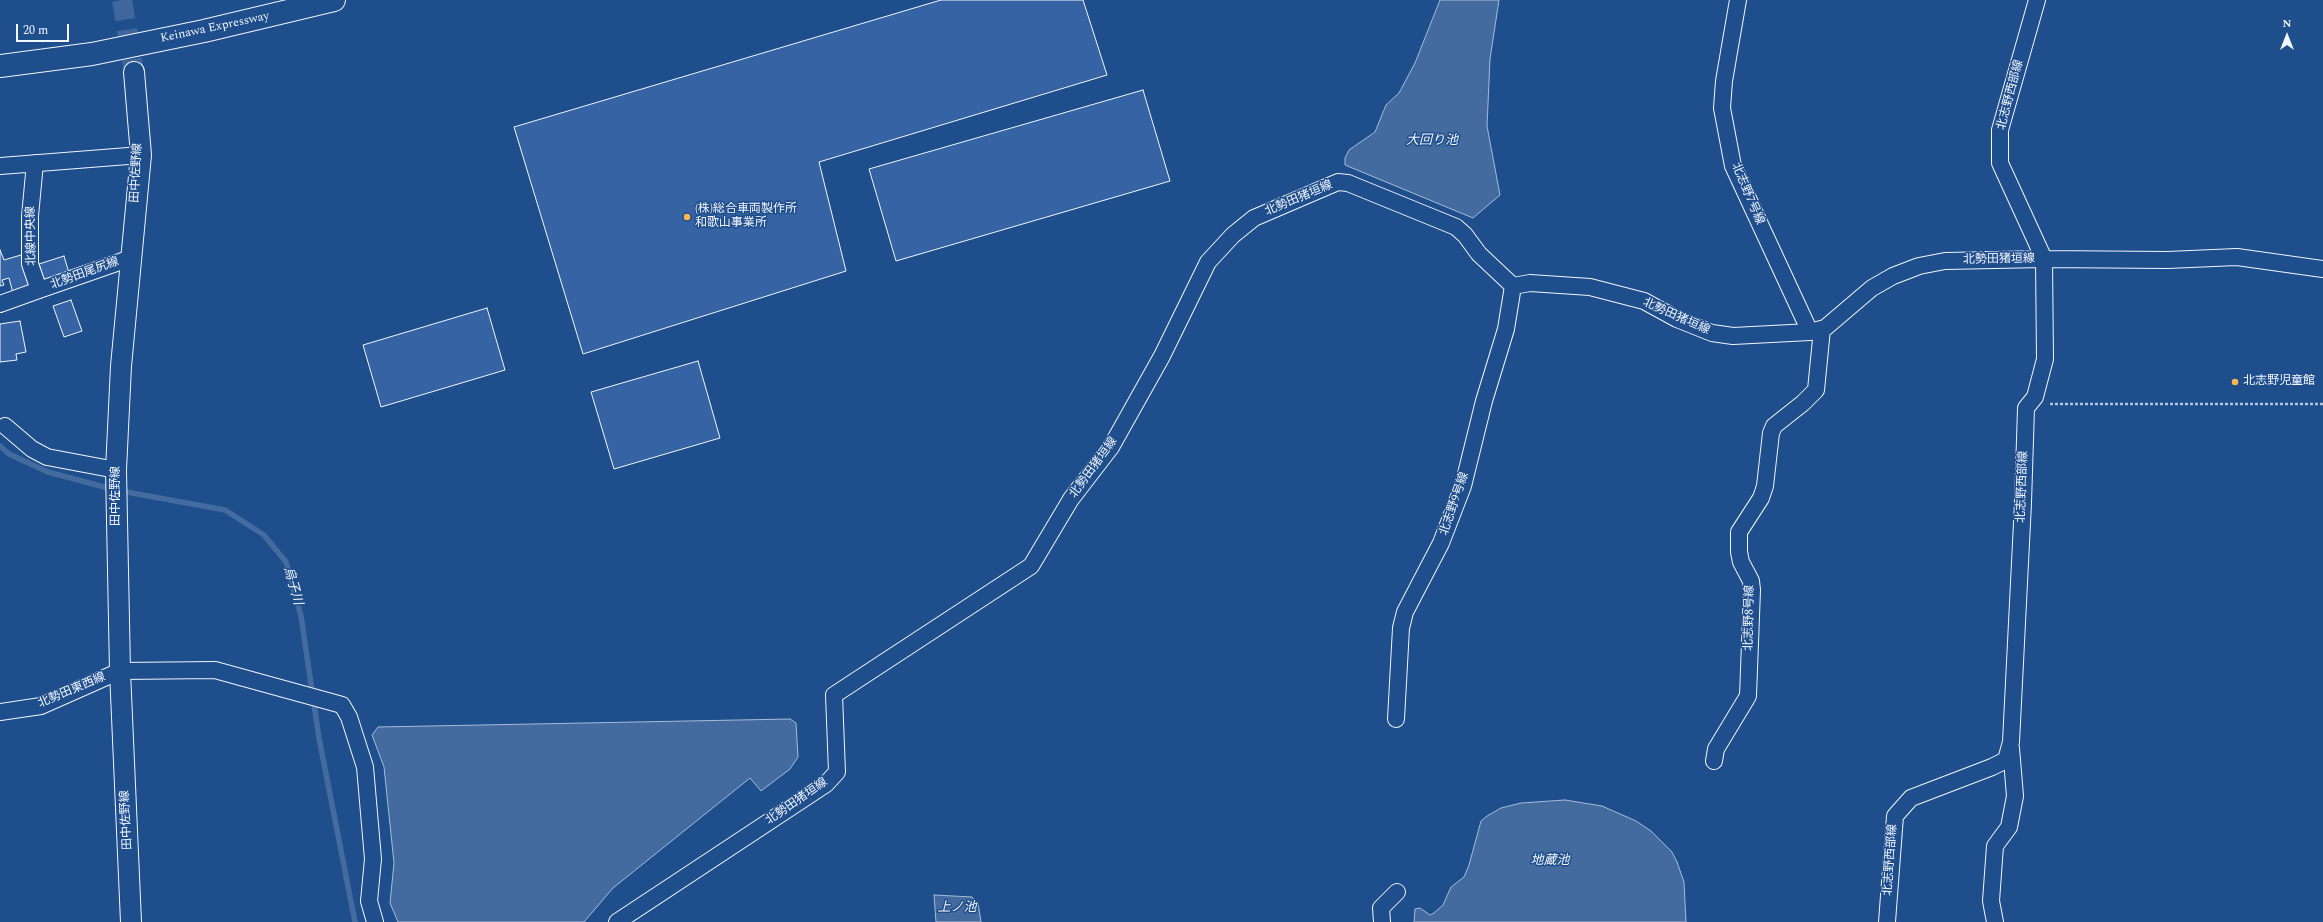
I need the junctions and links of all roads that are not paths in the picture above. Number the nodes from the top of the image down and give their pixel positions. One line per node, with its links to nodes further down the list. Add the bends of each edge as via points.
1 (334, 0): 4 (highway, Keinawa Expressway, via 114,49)
2 (1738, 0): 15 (street, 北志野7号線, via 1722,108 1733,166)
3 (2037, 0): 10 (street, 北志野西部線, via 2000,130 2000,163)
4 (0, 66)
5 (134, 72): 6 (street, 田中佐野線)
6 (140, 155): 7 (street); 9 (street, 田中佐野線)
7 (35, 163): 8 (street); 13 (street, 北線中央線, via 30,216 30,264)
8 (0, 166)
9 (131, 258): 13 (street, 北勢田尾尻線); 17 (street, 田中佐野線, via 121,366)
10 (2044, 259): 11 (street, 北勢田猪垣線, via 2167,260 2238,257); 15 (street, 北勢田猪垣線, via 1945,261 1919,266 1872,288); 21 (street, 北志野西部線, via 2046,359 2035,397 2026,408)
11 (2323, 271)
12 (1512, 286): 15 (street, 北勢田猪垣線, via 1530,283 1590,287 1644,301 1677,319 1712,333 1733,336); 20 (street, 北志野9号線, via 1506,329 1484,401 1463,486 1441,543 1405,612 1401,628); 26 (street, 北勢田猪垣線, via 1456,228 1348,184 1338,182 1254,218 1233,235 1208,262 1162,356 1111,447 1071,499 1031,566 834,695 837,772 826,784)
13 (39, 290): 14 (street)
14 (0, 304)
15 (1816, 330): 22 (street, 北志野8号線, via 1816,390 1774,426 1765,486 1761,498 1739,532 1741,562 1751,580 1752,590 1748,696 1716,749)
16 (2, 426): 17 (street, via 47,457)
17 (116, 473): 18 (street, 田中佐野線)
18 (120, 671): 19 (street, 北勢田東西線, via 41,706); 24 (street, 田中佐野線); 25 (street, via 215,670 321,697 342,705 349,718 365,767 373,859 369,901)
19 (0, 712)
20 (1396, 719)
21 (2011, 742): 28 (street, 北志野西部線, via 2006,760 1911,798 1895,816); 29 (street, via 2015,796 2009,827 1995,846 1991,901)
22 (1714, 761)
23 (1397, 892): 27 (street, via 1381,908)
24 (131, 922)
25 (375, 922)
26 (617, 922)
27 (1382, 922)
28 (1887, 922)
29 (1995, 922)

